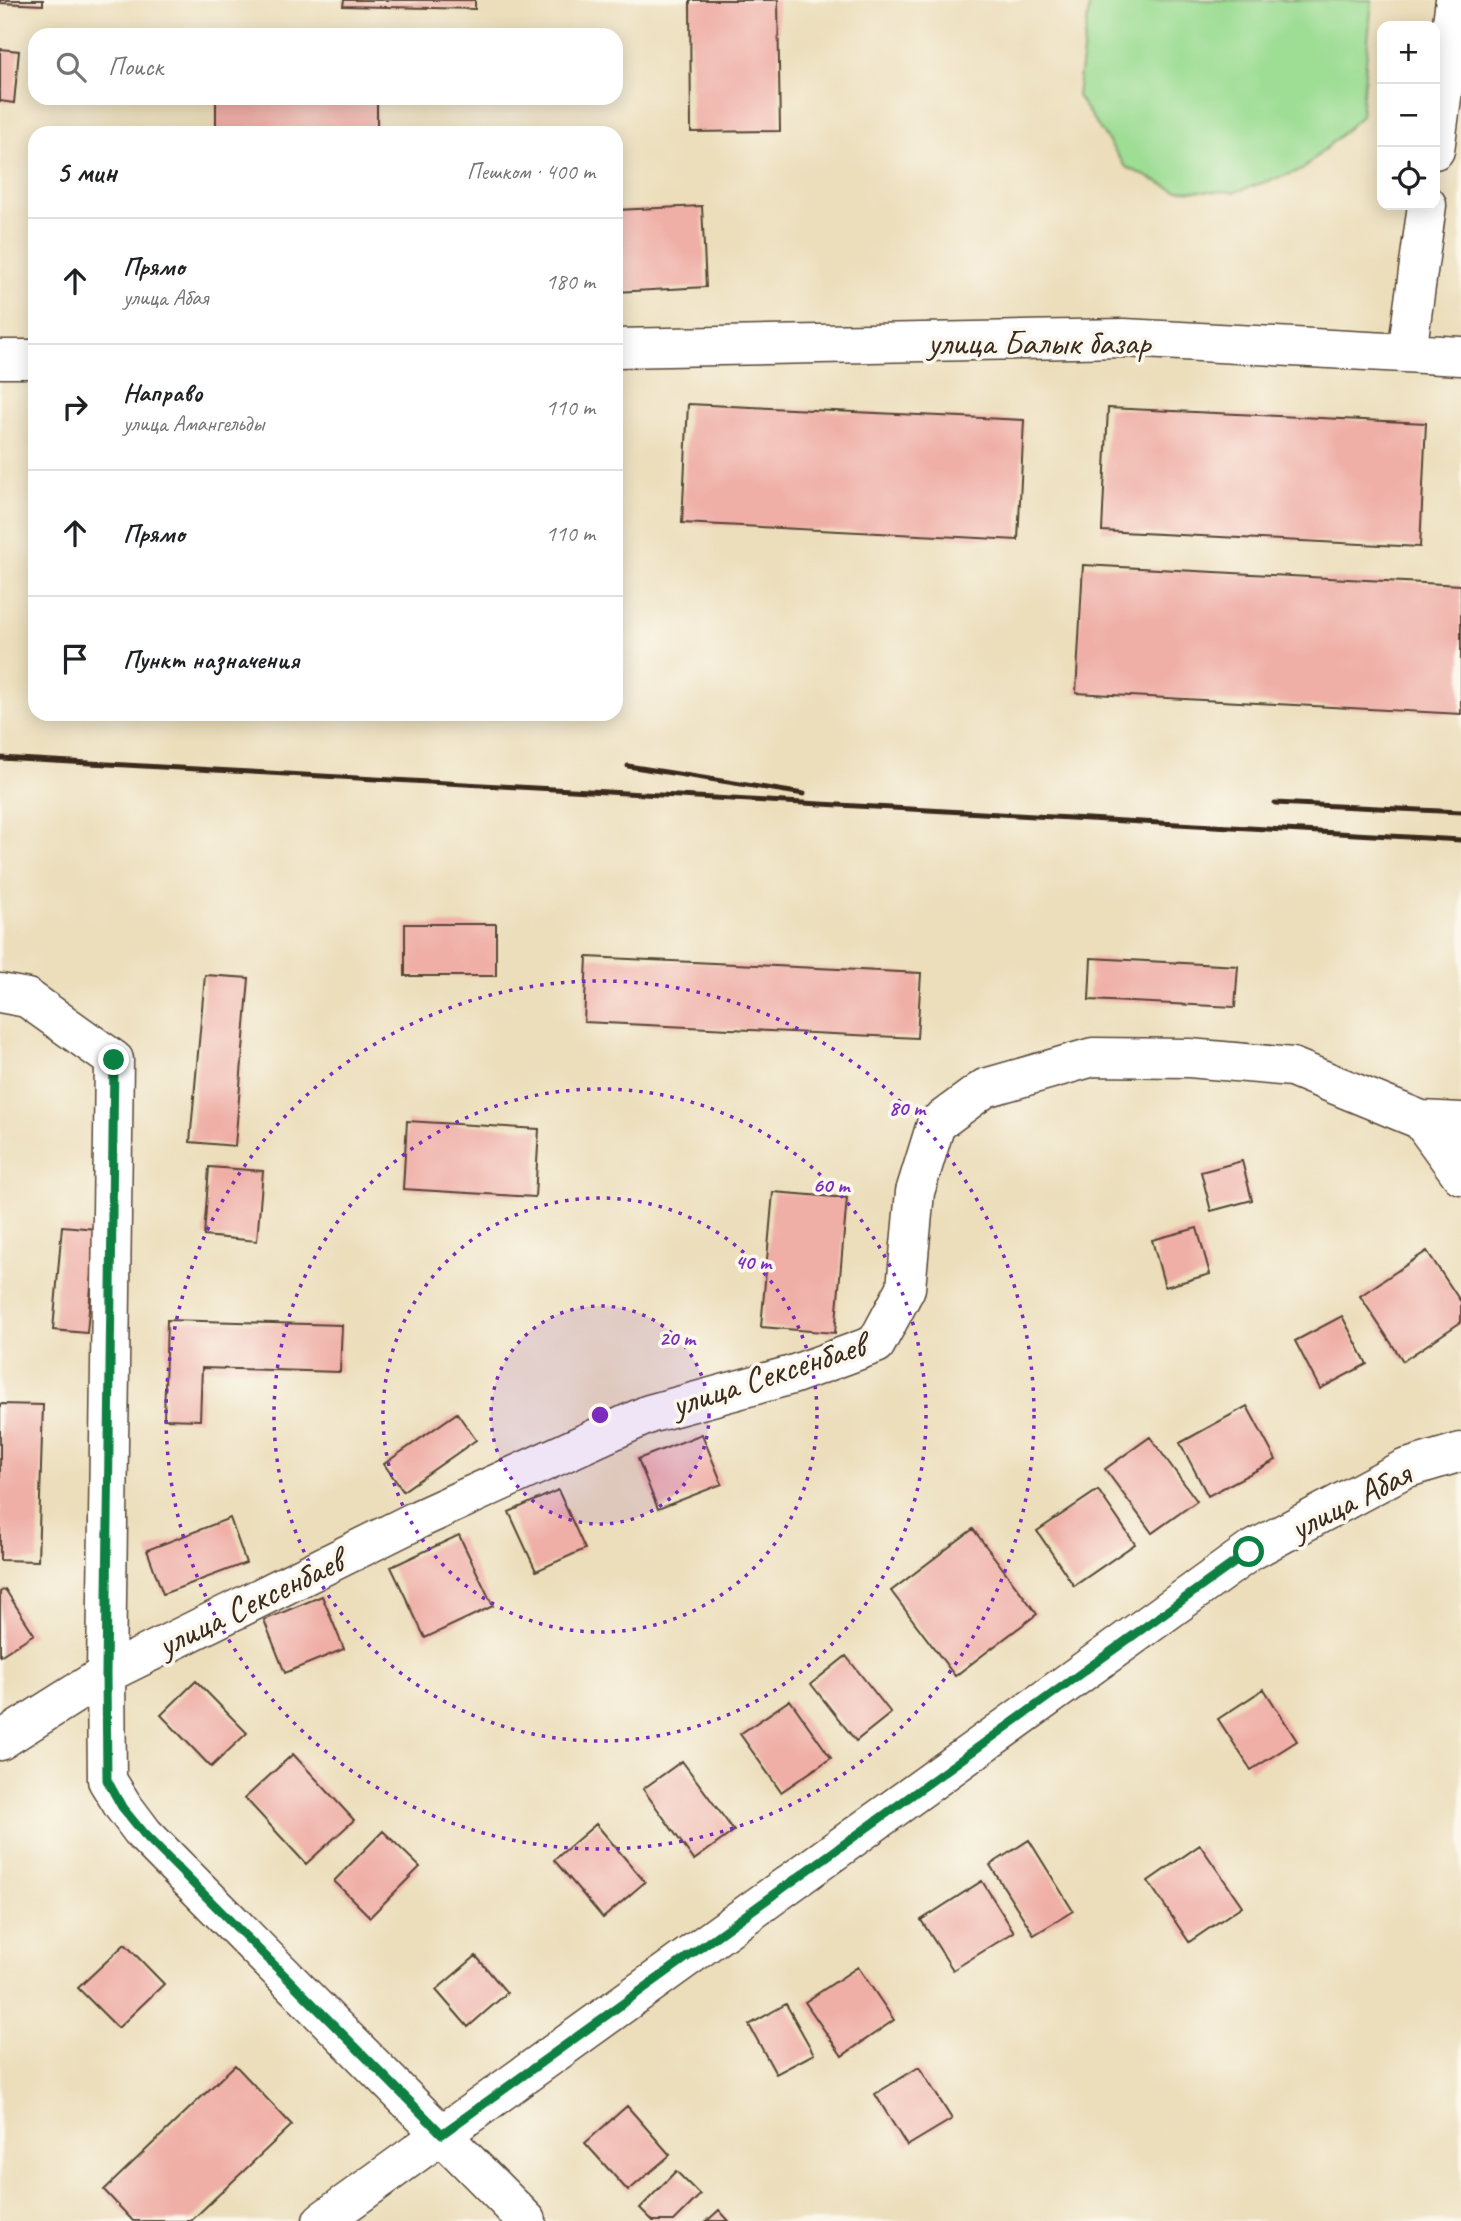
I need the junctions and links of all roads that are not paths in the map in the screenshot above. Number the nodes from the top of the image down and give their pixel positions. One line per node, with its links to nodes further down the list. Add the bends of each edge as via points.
1 (1455, 0): 2 (street)
2 (1435, 147)
3 (1426, 210): 5 (street)
4 (623, 348): 5 (street, улица Балык базар, via 1124,338)
5 (1407, 353): 6 (street, улица Балык базар)
6 (1461, 356)
7 (0, 359): 8 (street)
8 (28, 359)
9 (0, 993): 14 (street, via 27,998 114,1060)
10 (1421, 1120): 11 (street, улица Сексенбаев); 12 (street); 14 (street, улица Сексенбаев, via 1292,1068 1189,1058 1093,1058 985,1088 936,1124 915,1192 906,1288 876,1344 792,1375 649,1414 419,1519)
11 (1461, 1122)
12 (1461, 1175)
13 (1461, 1452): 16 (street, улица Абая, via 1404,1469 1249,1552)
14 (106, 1674): 15 (street, улица Сексенбаев); 16 (street, via 107,1780 122,1807)
15 (0, 1741)
16 (442, 2134): 17 (street, улица Абая); 18 (street)
17 (322, 2221)
18 (527, 2221)

